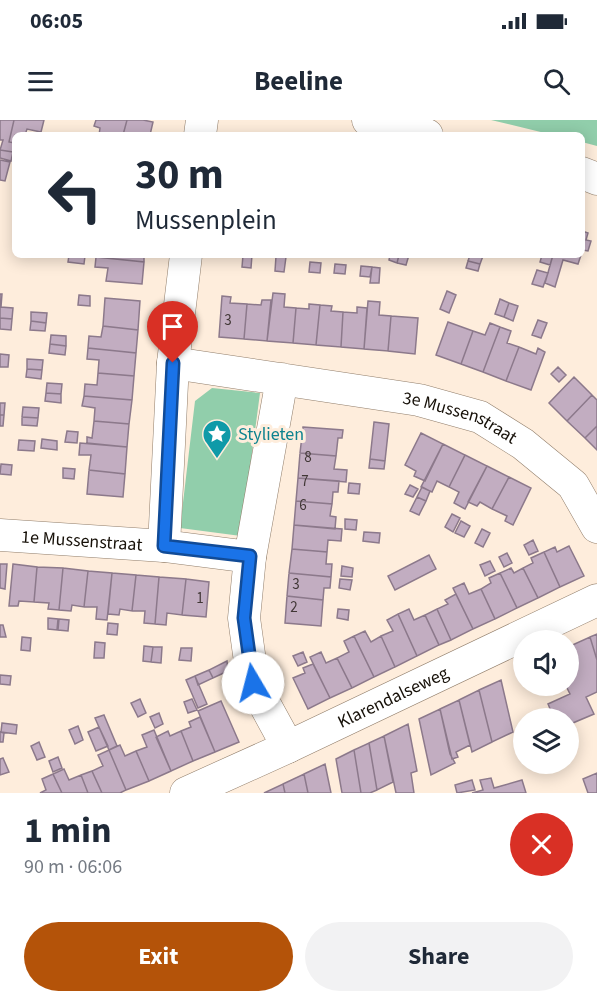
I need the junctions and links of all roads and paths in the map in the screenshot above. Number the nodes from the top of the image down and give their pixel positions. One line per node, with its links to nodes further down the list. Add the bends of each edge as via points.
1 (368, 120): 2 (street)
2 (415, 132)
3 (186, 258): 4 (street)
4 (173, 363): 5 (street, 3e Mussenstraat); 8 (street)
5 (282, 379): 6 (street, 3e Mussenstraat, via 419,400 480,417 523,444 573,485); 9 (street)
6 (597, 527)
7 (0, 535): 8 (street, 1e Mussenstraat)
8 (164, 546): 9 (street, 1e Mussenstraat)
9 (250, 556): 11 (street, via 244,618 253,683)
10 (597, 600): 11 (street, Klarendalseweg)
11 (288, 747): 12 (street, Klarendalseweg)
12 (186, 793)

